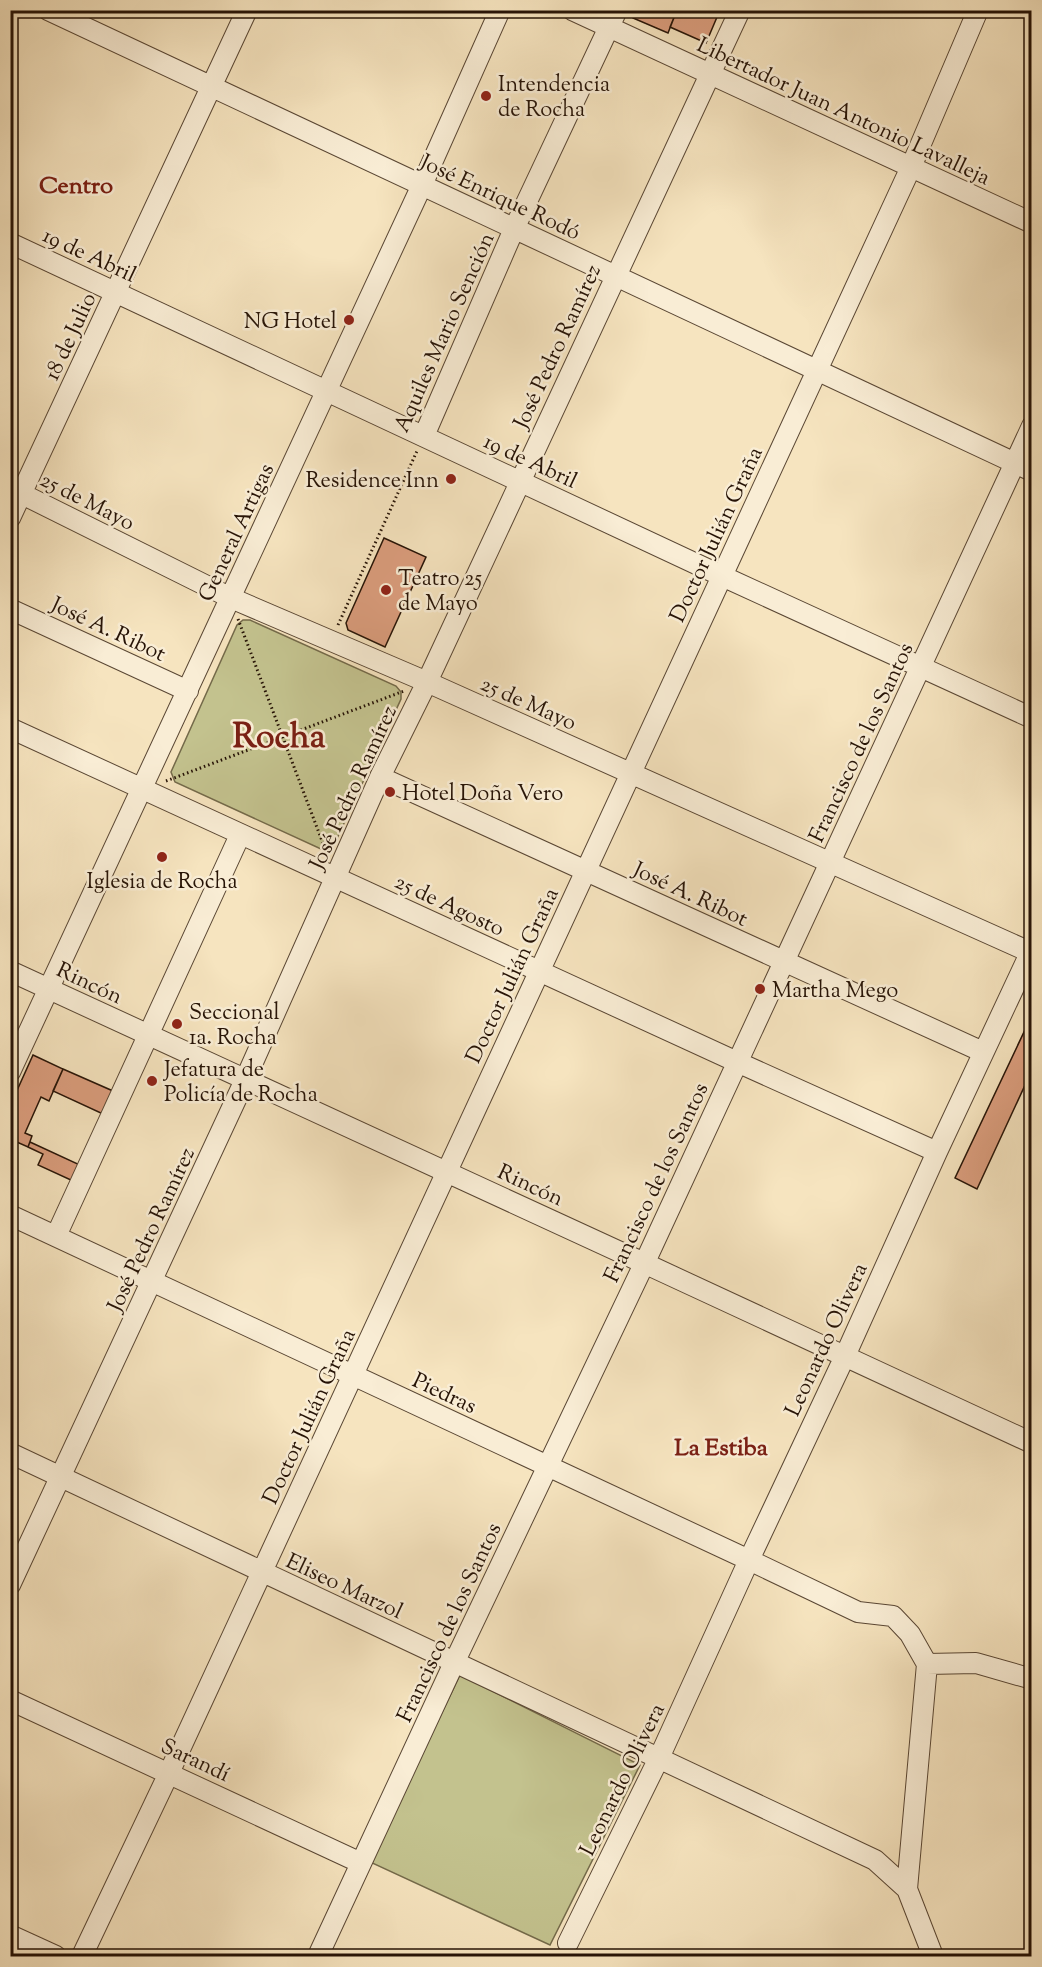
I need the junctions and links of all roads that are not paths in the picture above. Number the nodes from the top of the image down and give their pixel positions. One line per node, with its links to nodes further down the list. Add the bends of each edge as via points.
1 (48, 10): 9 (street, José Enrique Rodó)
2 (247, 10): 9 (street, 18 de Julio)
3 (500, 10): 11 (street, General Artigas)
4 (572, 10): 7 (street, Libertador Juan Antonio Lavalleja)
5 (740, 10): 8 (street, José Pedro Ramírez)
6 (978, 10): 10 (street, Doctor Julián Graña)
7 (613, 19): 8 (street, Libertador Juan Antonio Lavalleja); 13 (street, Aquiles Mario Sención)
8 (711, 75): 10 (street, Libertador Juan Antonio Lavalleja); 15 (street, José Pedro Ramírez)
9 (210, 87): 11 (street, José Enrique Rodó); 16 (street, 18 de Julio)
10 (911, 167): 12 (street, Libertador Juan Antonio Lavalleja); 17 (street, Doctor Julián Graña)
11 (422, 185): 13 (street, José Enrique Rodó); 18 (street, General Artigas)
12 (1032, 223)
13 (514, 229): 15 (street, José Enrique Rodó); 20 (street, Aquiles Mario Sención)
14 (10, 243): 16 (street, 19 de Abril)
15 (615, 276): 17 (street, José Enrique Rodó); 22 (street, José Pedro Ramírez)
16 (116, 292): 18 (street, 19 de Abril); 23 (street, 18 de Julio)
17 (817, 370): 21 (street, José Enrique Rodó); 25 (street, Doctor Julián Graña)
18 (327, 391): 20 (street, 19 de Abril); 26 (street, General Artigas)
19 (1032, 426): 21 (street, Francisco de los Santos)
20 (424, 436): 22 (street, 19 de Abril)
21 (1023, 467): 28 (street, Francisco de los Santos)
22 (520, 481): 25 (street, 19 de Abril); 29 (street, José Pedro Ramírez)
23 (16, 491): 24 (street, 18 de Julio); 26 (street, 25 de Mayo)
24 (10, 518)
25 (722, 576): 28 (street, 19 de Abril); 33 (street, Doctor Julián Graña)
26 (231, 598): 29 (street, 25 de Mayo); 30 (street, General Artigas)
27 (10, 609): 30 (street, José A. Ribot)
28 (920, 666): 31 (street, 19 de Abril); 37 (street, Francisco de los Santos)
29 (427, 682): 33 (street, 25 de Mayo); 34 (street, José Pedro Ramírez)
30 (188, 691): 35 (street, General Artigas)
31 (1032, 718)
32 (10, 728): 35 (street, 25 de Agosto)
33 (630, 774): 37 (street, 25 de Mayo); 38 (street, Doctor Julián Graña)
34 (380, 777): 38 (street, José A. Ribot); 39 (street, José Pedro Ramírez)
35 (142, 790): 36 (street, 25 de Agosto); 44 (street, General Artigas)
36 (240, 835): 39 (street, 25 de Agosto); 45 (street)
37 (831, 861): 40 (street, 25 de Mayo); 41 (street, Francisco de los Santos)
38 (586, 871): 41 (street, José A. Ribot); 43 (street, Doctor Julián Graña)
39 (336, 879): 43 (street, 25 de Agosto); 49 (street, José Pedro Ramírez)
40 (1031, 951): 46 (street, Leonardo Olivera)
41 (784, 962): 46 (street, José A. Ribot); 47 (street, Francisco de los Santos)
42 (10, 971): 44 (street, Rincón)
43 (539, 972): 47 (street, 25 de Agosto); 51 (street, Doctor Julián Graña)
44 (49, 989): 45 (street, Rincón); 48 (street, General Artigas)
45 (148, 1036): 49 (street, Rincón); 53 (street)
46 (983, 1052): 50 (street, Leonardo Olivera)
47 (737, 1062): 50 (street, 25 de Agosto); 54 (street, Francisco de los Santos)
48 (10, 1072)
49 (245, 1080): 51 (street, Rincón); 55 (street, José Pedro Ramírez)
50 (937, 1152): 56 (street, Leonardo Olivera)
51 (447, 1172): 54 (street, Rincón); 57 (street, Doctor Julián Graña)
52 (10, 1215): 53 (street, Piedras)
53 (56, 1236): 55 (street, Piedras)
54 (645, 1262): 56 (street, Rincón); 60 (street, Francisco de los Santos)
55 (152, 1281): 57 (street, Piedras); 61 (street, José Pedro Ramírez)
56 (845, 1356): 58 (street, Rincón); 62 (street, Leonardo Olivera)
57 (353, 1375): 60 (street, Piedras); 63 (street, Doctor Julián Graña)
58 (1032, 1443)
59 (10, 1453): 61 (street, Eliseo Marzol)
60 (548, 1467): 62 (street, Piedras); 65 (street, Francisco de los Santos)
61 (60, 1478): 63 (street, Eliseo Marzol); 64 (street, José Pedro Ramírez)
62 (749, 1560): 66 (street, Piedras, via 858,1612 893,1616 910,1634); 69 (street, Leonardo Olivera)
63 (262, 1572): 65 (street, Eliseo Marzol); 70 (street, Doctor Julián Graña)
64 (10, 1585)
65 (454, 1663): 69 (street, Eliseo Marzol); 71 (street, Francisco de los Santos)
66 (927, 1664): 67 (street, via 976,1663); 72 (street)
67 (1032, 1679)
68 (10, 1700): 70 (street, Sarandí)
69 (659, 1758): 72 (street, Eliseo Marzol, via 875,1860); 74 (street, Leonardo Olivera)
70 (170, 1773): 71 (street, Sarandí); 78 (street, Doctor Julián Graña)
71 (361, 1863): 79 (street, Francisco de los Santos)
72 (909, 1896): 80 (street)
73 (10, 1935): 77 (street)
74 (568, 1943)
75 (10, 1952): 76 (street)
76 (20, 1956)
77 (56, 1956)
78 (82, 1956)
79 (318, 1956)
80 (933, 1956)

